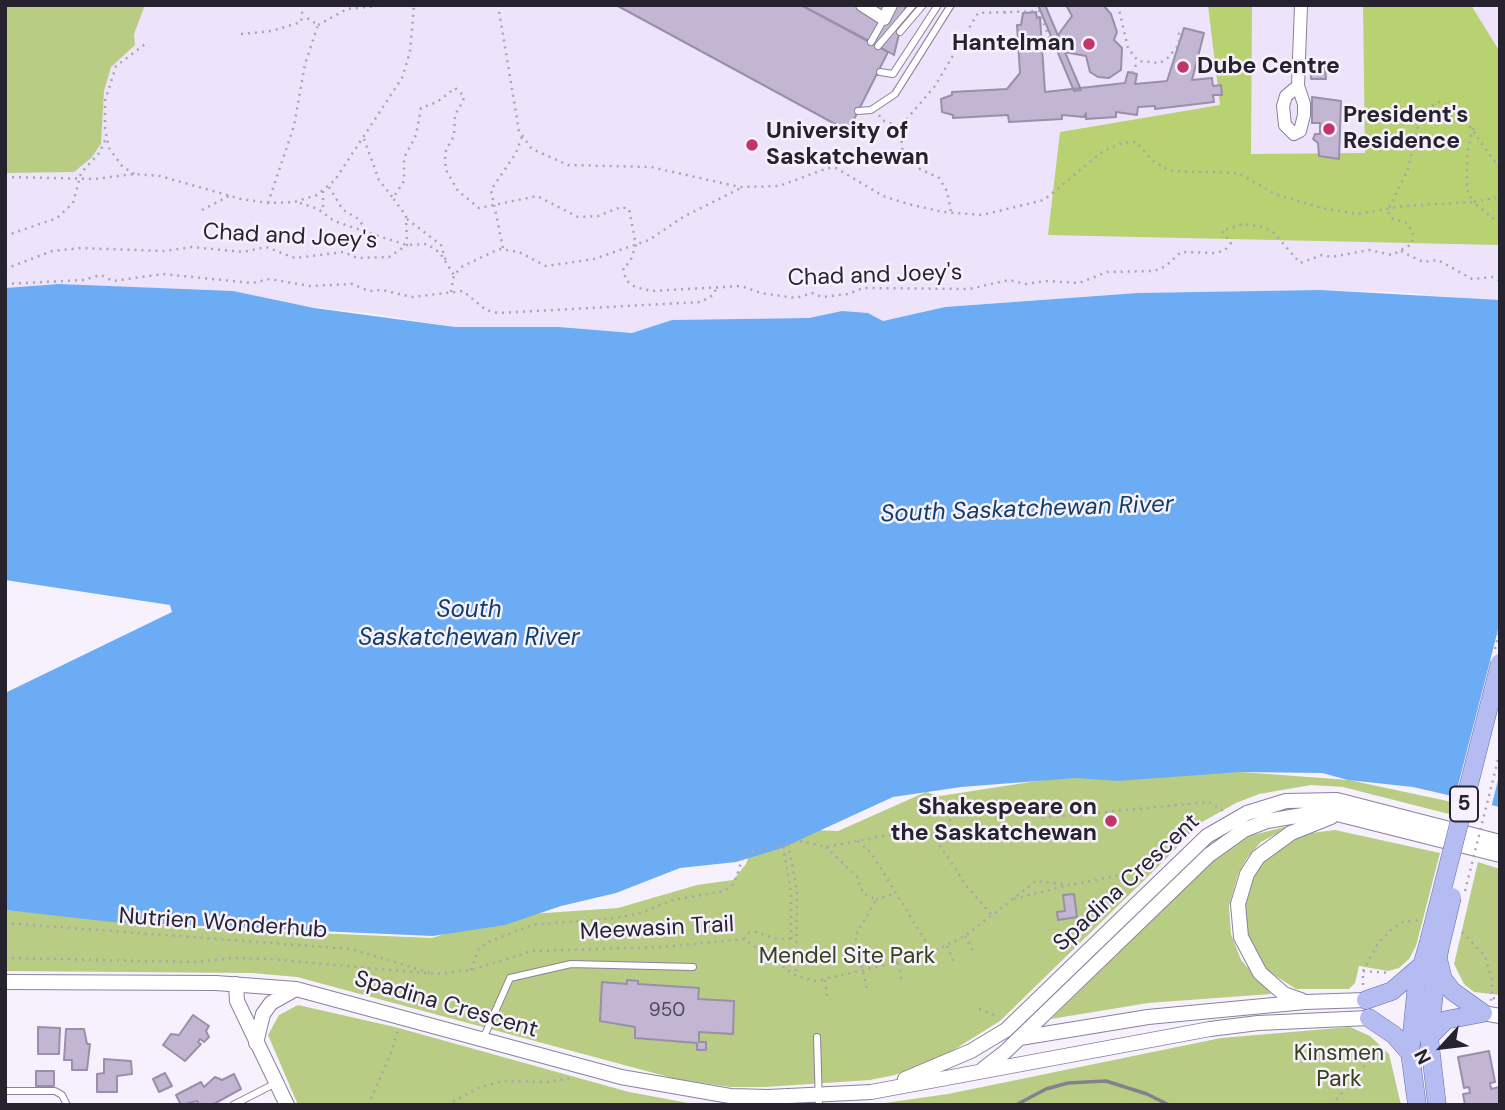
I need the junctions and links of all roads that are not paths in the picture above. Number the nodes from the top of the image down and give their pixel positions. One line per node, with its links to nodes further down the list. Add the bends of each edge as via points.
1 (862, 5): 8 (street)
2 (891, 5): 8 (street)
3 (913, 5): 8 (lane, via 875,44)
4 (923, 5): 9 (lane)
5 (938, 5): 10 (lane, via 893,74)
6 (951, 5): 12 (lane, via 895,94)
7 (1301, 5): 11 (street)
8 (884, 19)
9 (900, 32)
10 (880, 72)
11 (1298, 86)
12 (858, 111)
13 (1500, 663): 18 (main road, 5, bridge)
14 (1500, 710): 18 (main road, 5, bridge)
15 (1337, 814): 17 (street, Spadina Crescent); 24 (street, via 1291,833 1258,857 1238,904 1241,937 1260,973 1284,994); 29 (street, Spadina Crescent, via 1267,821 1226,841)
16 (1500, 842): 32 (street, Spadina Crescent, via 1337,800 1265,806 1207,836 1017,1020)
17 (1500, 855)
18 (1433, 948): 19 (main road, 5); 26 (main road, via 1443,979 1463,1001); 28 (main road, 5)
19 (1421, 966): 25 (main road, via 1392,991); 33 (main road, 5)
20 (693, 967): 30 (lane, via 571,964 510,978)
21 (5, 982): 22 (street, Spadina Crescent)
22 (236, 984): 23 (street, Spadina Crescent); 31 (street, via 237,1001)
23 (296, 989): 30 (street, Spadina Crescent); 31 (street, via 271,1003 263,1014)
24 (1305, 1002): 25 (street, Spadina Crescent); 29 (street, Spadina Crescent, via 1148,1017)
25 (1366, 1003): 33 (main road); 34 (street, Spadina Crescent)
26 (1491, 1010): 28 (main road, via 1446,1020)
27 (817, 1037): 38 (lane)
28 (1429, 1037): 43 (main road, 5)
29 (1019, 1038): 32 (street, Spadina Crescent); 34 (street, Spadina Crescent)
30 (483, 1039): 38 (street, Spadina Crescent, via 658,1085 730,1096)
31 (256, 1042): 35 (street)
32 (971, 1051): 37 (street, Spadina Crescent)
33 (1410, 1053): 42 (main road, 5)
34 (981, 1071): 37 (street, Spadina Crescent)
35 (276, 1083): 40 (lane); 41 (street)
36 (5, 1091): 39 (lane, via 55,1091)
37 (871, 1092): 38 (street, Spadina Crescent)
38 (819, 1100)
39 (68, 1105)
40 (233, 1105)
41 (287, 1105)
42 (1417, 1105)
43 (1437, 1105)

